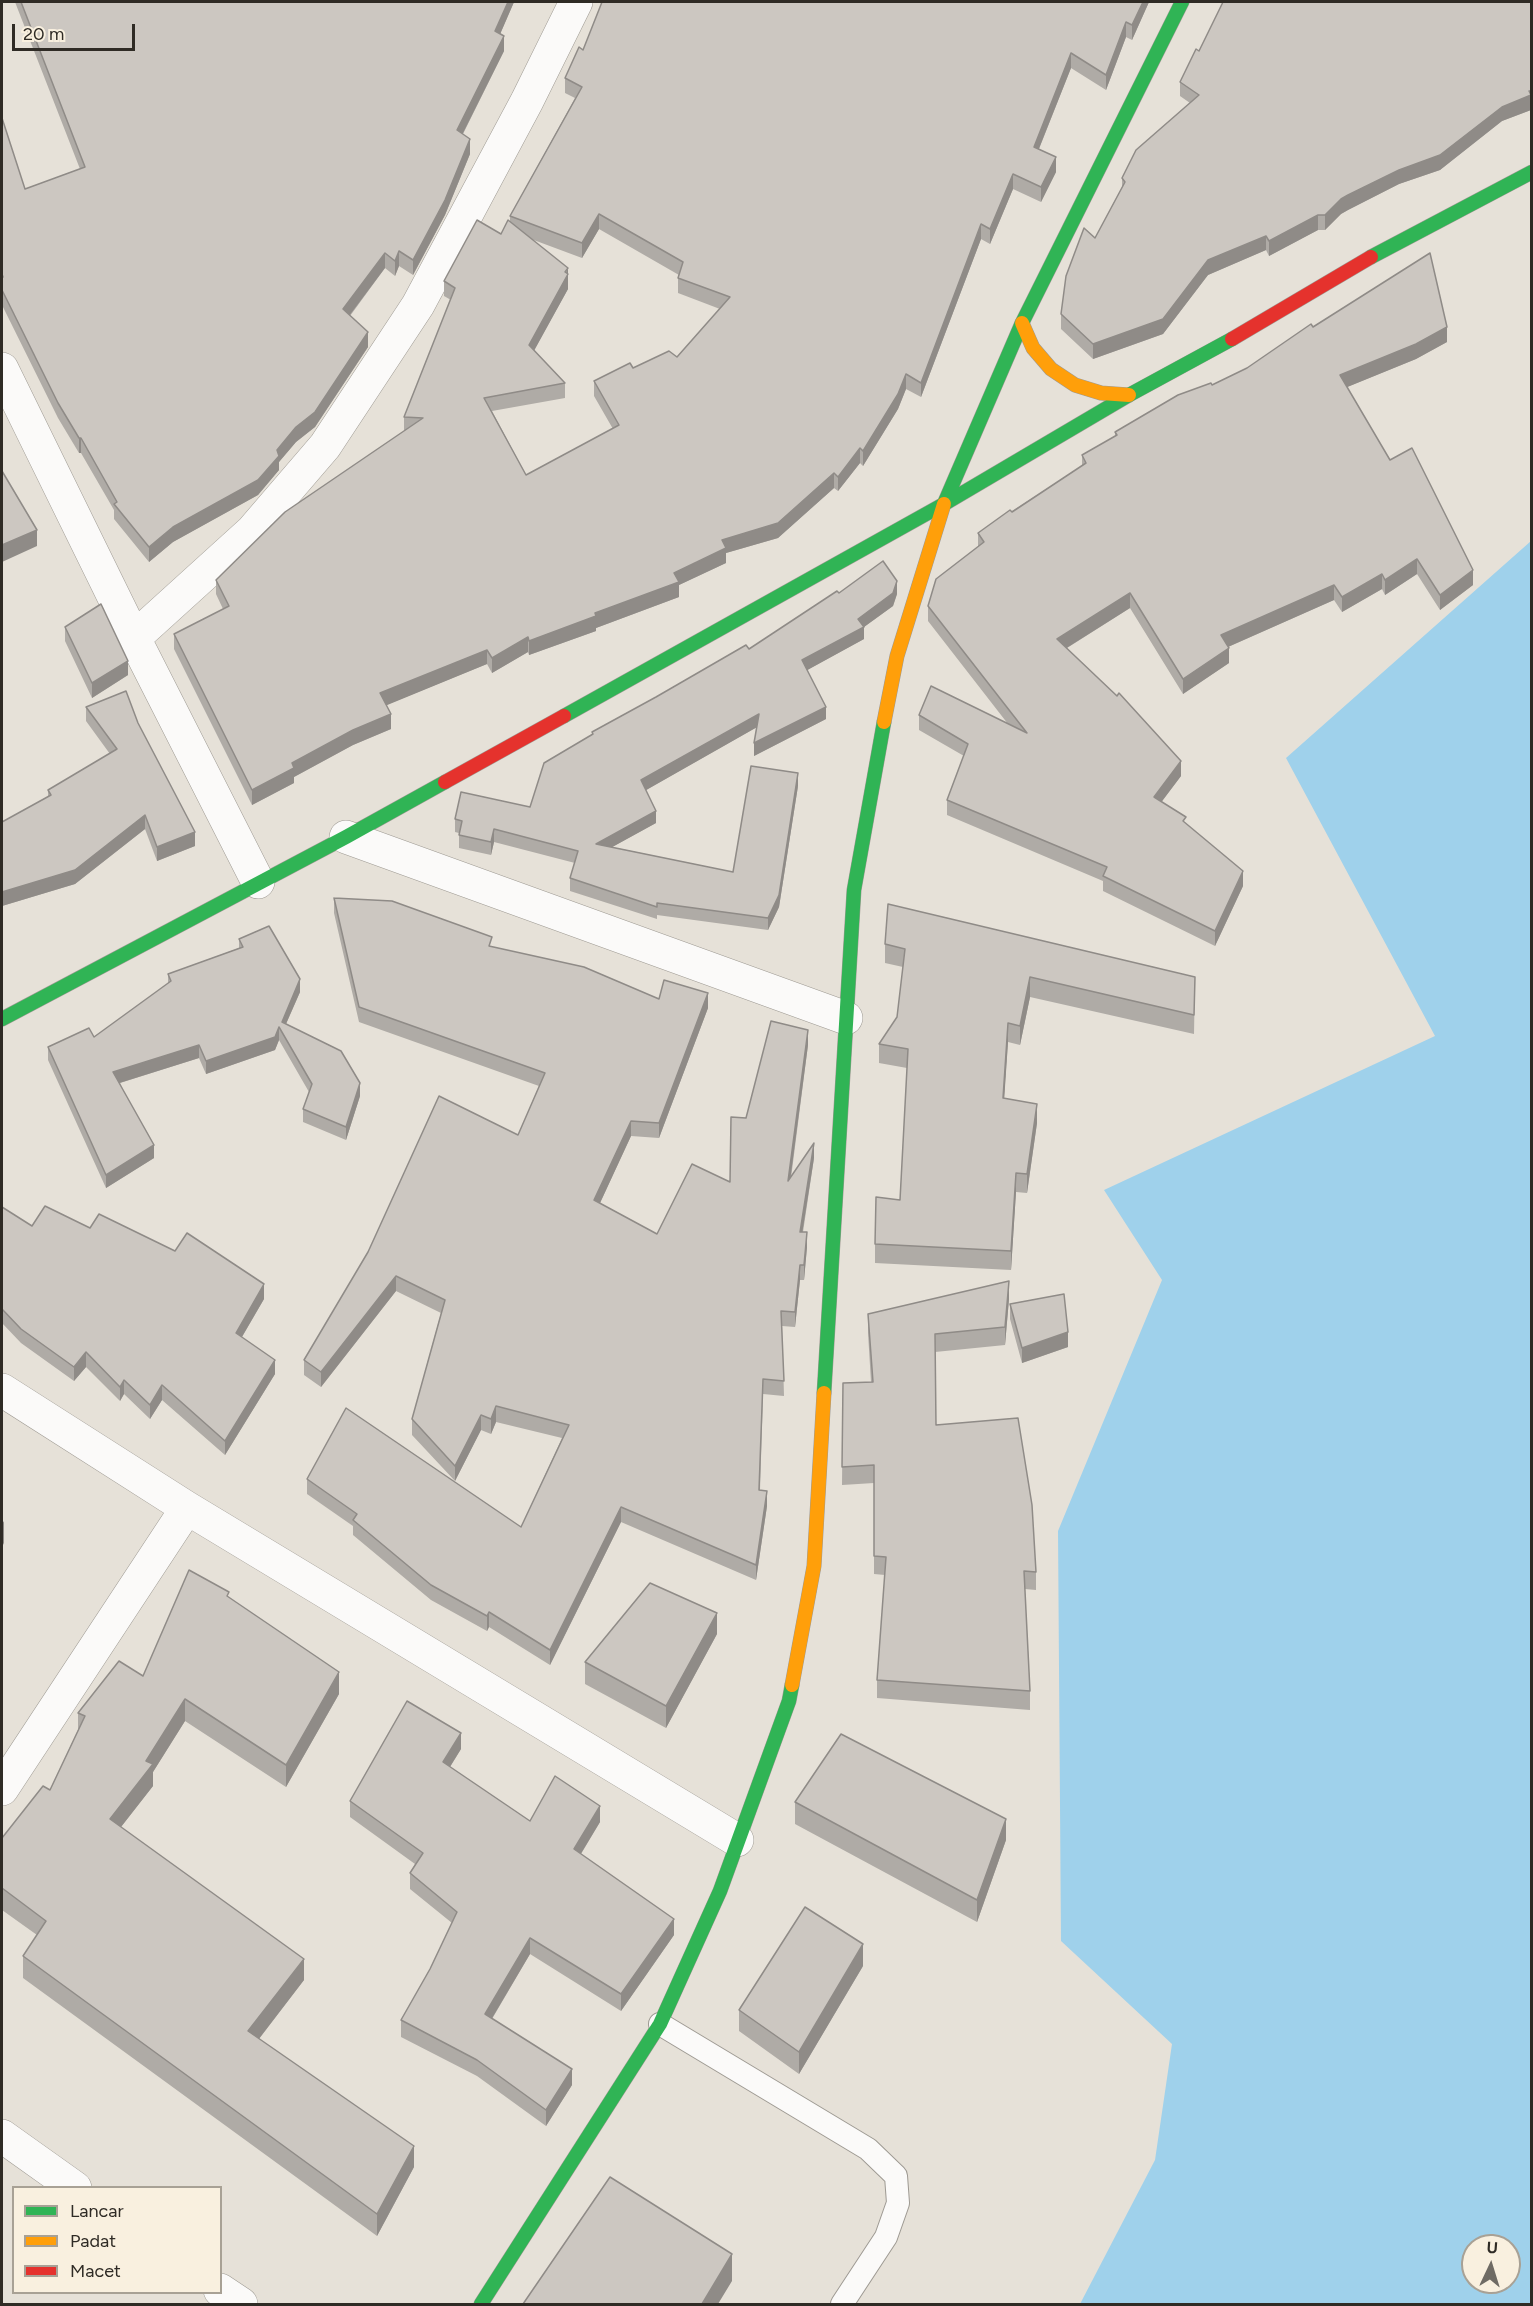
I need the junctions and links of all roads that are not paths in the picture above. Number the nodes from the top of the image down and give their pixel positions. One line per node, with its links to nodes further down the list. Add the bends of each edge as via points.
1 (576, 2): 8 (street, via 418,305 325,446 252,531)
2 (1182, 2): 4 (main road)
3 (1532, 172): 6 (main road, via 1385,248)
4 (1022, 323): 6 (main road, via 1033,348 1051,369 1075,385 1101,393); 7 (main road)
5 (2, 369): 8 (street)
6 (1129, 395): 7 (main road)
7 (944, 504): 9 (main road); 11 (main road, via 897,656 871,786 854,890)
8 (134, 638): 10 (street)
9 (346, 837): 10 (main road); 11 (street)
10 (258, 882): 12 (main road)
11 (846, 1018): 16 (main road, via 814,1566 789,1701)
12 (2, 1019)
13 (2, 1390): 14 (street)
14 (187, 1508): 15 (street); 16 (street)
15 (2, 1789)
16 (737, 1840): 17 (main road, via 720,1891)
17 (660, 2024): 22 (main road); 23 (lane, via 868,2149 896,2176 898,2203 886,2237)
18 (2, 2136): 19 (street)
19 (74, 2186)
20 (222, 2291): 21 (street)
21 (241, 2304)
22 (481, 2304)
23 (842, 2304)

